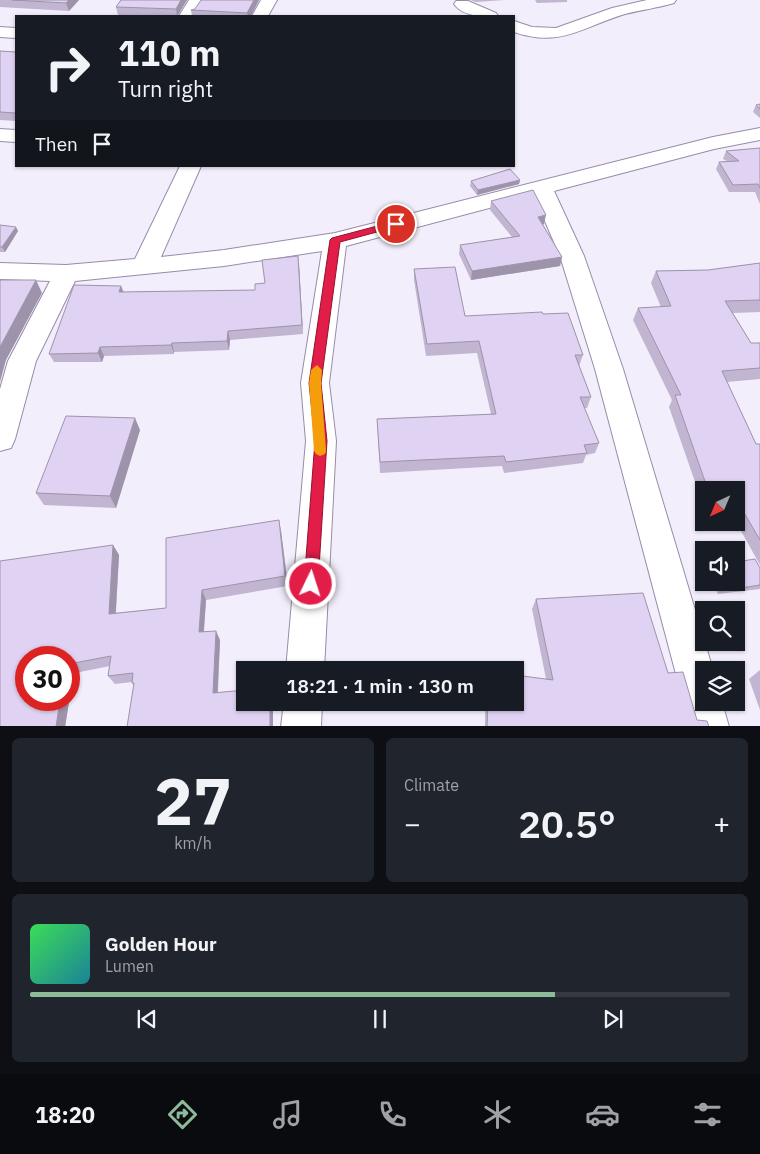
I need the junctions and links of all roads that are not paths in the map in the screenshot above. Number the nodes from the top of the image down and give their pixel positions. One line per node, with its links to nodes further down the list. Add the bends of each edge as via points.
1 (197, 0): 5 (street)
2 (269, 0): 6 (street)
3 (668, 0): 8 (street, via 617,11 555,34 533,33)
4 (462, 4): 7 (street)
5 (188, 15)
6 (261, 15)
7 (488, 15)
8 (515, 26)
9 (0, 32): 10 (street)
10 (15, 33)
11 (760, 134): 15 (street)
12 (0, 135): 13 (street)
13 (15, 136)
14 (192, 167): 17 (street)
15 (540, 187): 16 (street); 24 (street, via 572,256 609,369)
16 (335, 240): 17 (street); 21 (street, via 315,383 321,441)
17 (144, 267): 19 (street)
18 (0, 271): 19 (street)
19 (66, 273): 20 (street, via 22,361)
20 (0, 439)
21 (306, 661)
22 (302, 711): 23 (street)
23 (301, 726)
24 (710, 726)

